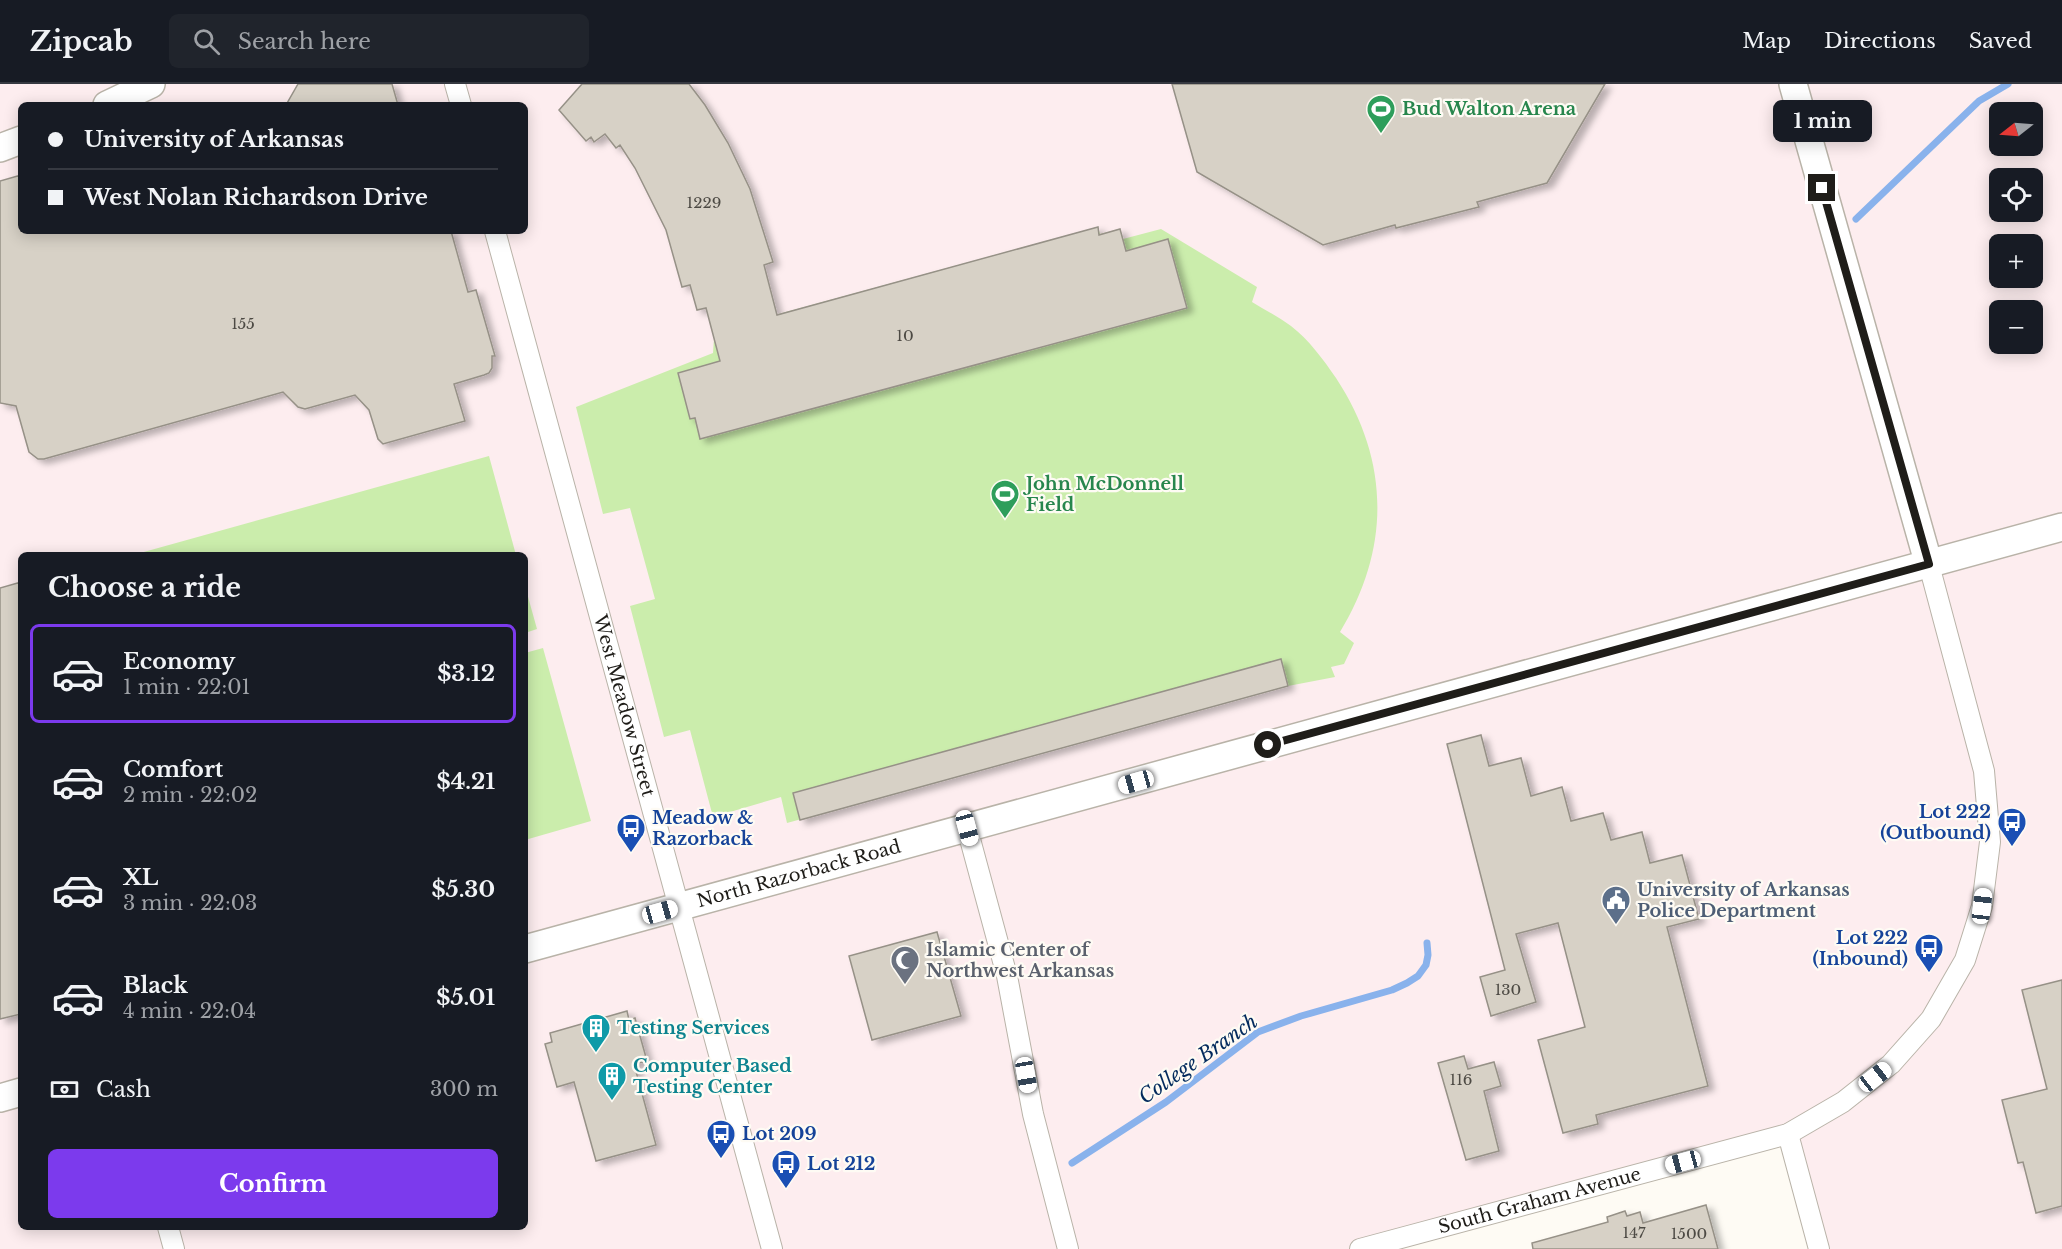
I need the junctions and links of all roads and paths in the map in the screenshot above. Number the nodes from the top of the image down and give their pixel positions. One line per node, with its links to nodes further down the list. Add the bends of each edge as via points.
1 (151, 84): 4 (main road)
2 (455, 84): 5 (street)
3 (1793, 84): 10 (main road)
4 (113, 102)
5 (460, 102)
6 (18, 141): 7 (main road)
7 (0, 148)
8 (496, 234): 12 (street, West Meadow Street)
9 (2062, 527): 10 (main road, North Razorback Road)
10 (1929, 564): 11 (main road, North Razorback Road); 16 (street, South Graham Avenue, via 1984,771 1990,842 1982,906 1965,960 1931,1019 1891,1064 1843,1102)
11 (967, 828): 12 (main road, North Razorback Road); 20 (street, via 1007,976 1033,1114)
12 (680, 906): 13 (main road, North Razorback Road); 19 (street, West Meadow Street)
13 (528, 948)
14 (18, 1093): 15 (main road)
15 (0, 1098)
16 (1788, 1134): 21 (street, South Graham Avenue); 22 (street)
17 (169, 1230): 18 (street)
18 (174, 1249)
19 (772, 1249)
20 (1068, 1249)
21 (1360, 1249)
22 (1819, 1249)

